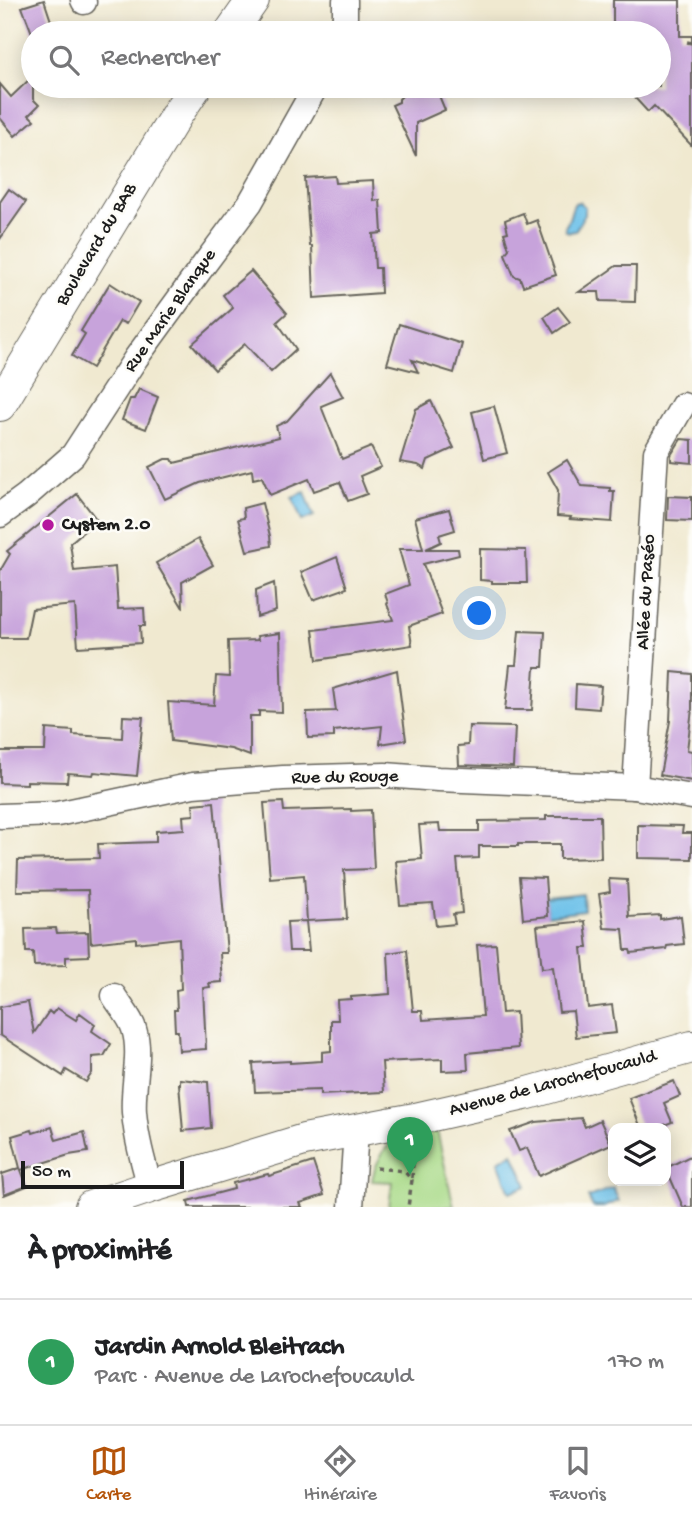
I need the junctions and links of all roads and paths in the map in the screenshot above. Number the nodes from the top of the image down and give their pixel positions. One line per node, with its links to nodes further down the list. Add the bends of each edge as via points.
1 (253, 0): 3 (main road)
2 (345, 0): 4 (street)
3 (238, 21)
4 (344, 21)
5 (187, 98): 7 (main road, Boulevard du BAB)
6 (309, 98): 9 (street, Rue Marie Blanque, via 250,203 136,358 73,455)
7 (0, 405)
8 (683, 405): 10 (street, Allée du Paséo, via 656,452)
9 (0, 515)
10 (635, 787): 11 (street, Rue du Rouge); 12 (street, Rue du Rouge, via 384,775 283,778 193,785 57,814)
11 (692, 797)
12 (0, 816)
13 (114, 996): 19 (street, via 134,1028 138,1052 134,1110)
14 (692, 1047): 15 (main road, Avenue de Larochefoucauld, via 526,1094)
15 (356, 1130): 19 (main road, Avenue de Larochefoucauld, via 304,1140); 21 (street)
16 (415, 1135): 18 (path)
17 (370, 1166): 18 (path, via 404,1171)
18 (412, 1180): 22 (path)
19 (150, 1187): 20 (main road, Avenue de Larochefoucauld)
20 (90, 1207)
21 (351, 1207)
22 (408, 1207)

